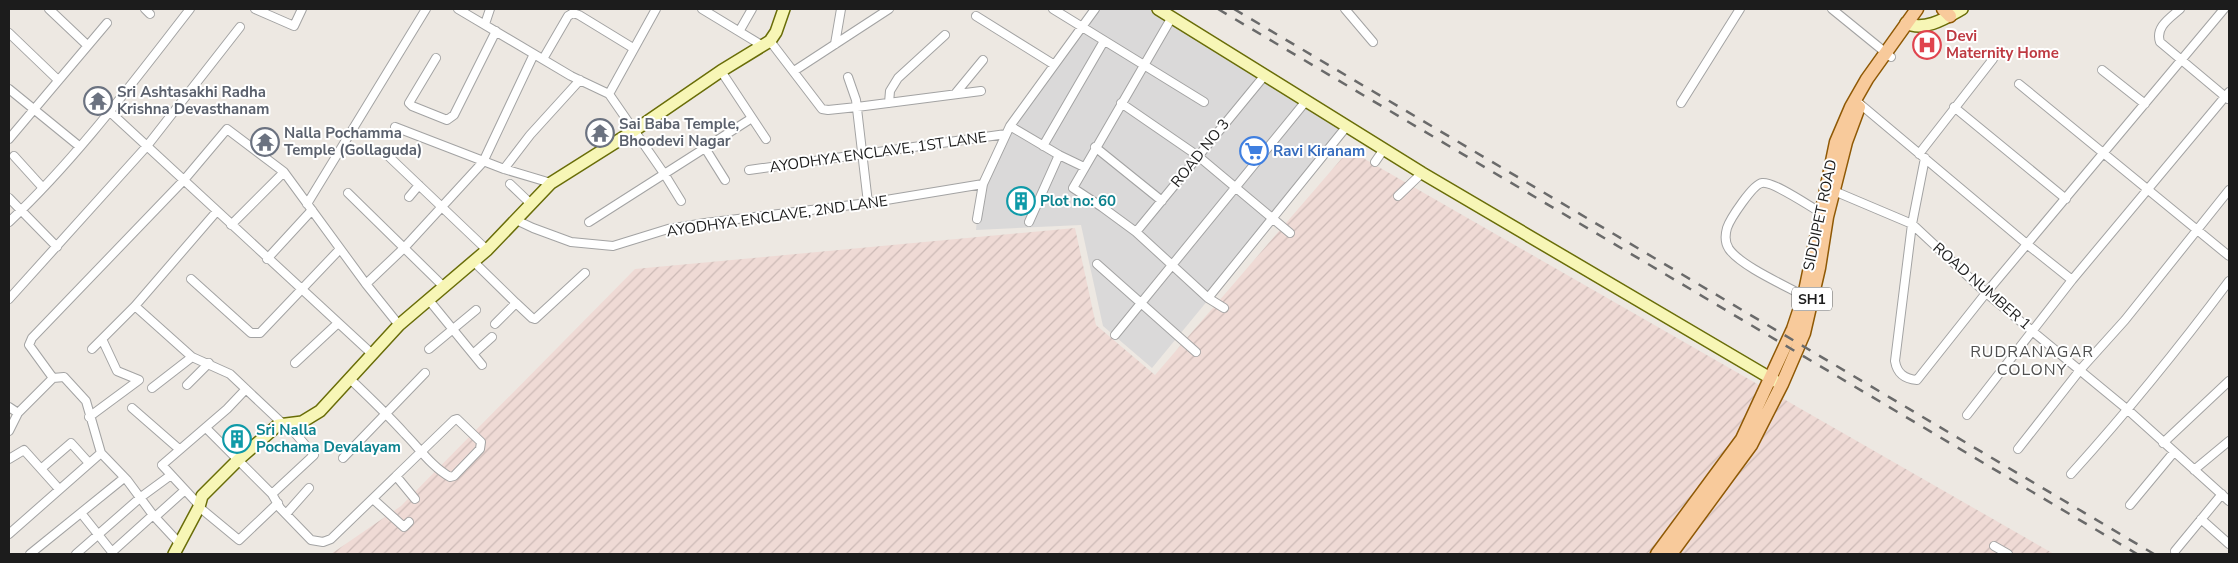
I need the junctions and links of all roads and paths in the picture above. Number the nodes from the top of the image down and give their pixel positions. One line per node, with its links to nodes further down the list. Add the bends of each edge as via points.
1 (49, 9): 42 (street)
2 (190, 9): 76 (street)
3 (255, 9): 4 (street, via 294,26)
4 (302, 9)
5 (426, 9): 126 (street)
6 (458, 9): 30 (street)
7 (490, 9): 30 (street)
8 (656, 9): 43 (street)
9 (702, 9): 25 (street)
10 (752, 9): 34 (street)
11 (784, 9): 40 (street, via 779,25)
12 (841, 9): 41 (street)
13 (889, 9): 41 (street)
14 (1053, 9): 31 (street)
15 (1095, 9): 31 (street)
16 (1158, 9): 28 (street)
17 (1345, 9): 39 (street)
18 (1740, 9): 68 (street)
19 (1832, 9): 45 (street)
20 (1916, 9): 32 (main road, SIDDIPET ROAD / SH1)
21 (1926, 9): 32 (main road, SIDDIPET ROAD / SH1)
22 (1962, 9): 26 (street)
23 (2180, 9): 50 (street, via 2162,25 2158,40)
24 (2224, 9): 50 (street)
25 (717, 12): 34 (street)
26 (1946, 12): 32 (street, via 1926,26)
27 (976, 16): 51 (street)
28 (1172, 17): 52 (street); 56 (street)
29 (107, 23): 42 (street)
30 (485, 24): 35 (street)
31 (1082, 25): 38 (street); 51 (street)
32 (1909, 25): 45 (main road, SIDDIPET ROAD / SH1)
33 (240, 27): 85 (street)
34 (740, 30): 40 (street)
35 (496, 31): 44 (street); 46 (street, via 454,115 447,120 409,102)
36 (9, 34): 58 (street)
37 (945, 35): 69 (street, via 898,78 890,91)
38 (1104, 41): 52 (street); 86 (street)
39 (1373, 42)
40 (766, 44): 54 (street); 55 (street)
41 (835, 44): 55 (street)
42 (87, 45): 58 (street)
43 (634, 48): 47 (street, via 573,14 568,16); 63 (street)
44 (534, 54): 47 (street); 97 (street)
45 (1888, 55): 71 (main road, SIDDIPET ROAD / SH1); 129 (main road, SIDDIPET ROAD / SH1, via 1867,79 1850,107 1839,133)
46 (436, 58)
47 (543, 59): 59 (street)
48 (1992, 59): 74 (street)
49 (983, 60): 64 (street)
50 (2181, 60): 65 (street); 72 (street)
51 (1053, 64): 81 (street)
52 (1144, 65): 67 (street); 70 (street)
53 (2102, 70): 72 (street)
54 (721, 71): 77 (street); 80 (street)
55 (794, 72): 73 (street, via 822,109)
56 (1266, 75): 66 (street); 95 (street, ROAD NO 3)
57 (848, 77): 73 (street)
58 (58, 80): 75 (street)
59 (580, 80): 63 (street); 100 (street)
60 (2019, 84): 91 (street)
61 (9, 88): 75 (street)
62 (981, 91): 64 (street)
63 (608, 94): 80 (street)
64 (955, 94): 69 (street)
65 (2228, 96): 113 (street)
66 (1306, 101): 78 (street); 111 (street)
67 (1204, 102)
68 (1681, 102)
69 (889, 103): 73 (street)
70 (1121, 104): 87 (street); 95 (street)
71 (1860, 104): 96 (street); 115 (main road, SIDDIPET ROAD / SH1, via 1846,142)
72 (2145, 104): 91 (street)
73 (857, 107): 92 (street)
74 (1954, 107): 96 (street); 120 (street)
75 (34, 109): 82 (street); 84 (street)
76 (109, 111): 84 (street); 85 (street)
77 (752, 118): 83 (street); 88 (street)
78 (1347, 126): 89 (street); 130 (street)
79 (395, 127): 97 (street)
80 (635, 130): 104 (street); 107 (street)
81 (1008, 130): 86 (street); 92 (street, AYODHYA ENCLAVE, 1ST LANE); 109 (street)
82 (9, 139)
83 (766, 139)
84 (79, 146): 112 (street)
85 (147, 146): 105 (street); 142 (street)
86 (1043, 146): 93 (street)
87 (1096, 147): 99 (street); 122 (street)
88 (705, 148): 104 (street); 106 (street)
89 (1384, 149): 98 (street); 103 (street)
90 (383, 151): 110 (street)
91 (2104, 152): 113 (street); 120 (street)
92 (863, 154): 101 (street, AYODHYA ENCLAVE, 1ST LANE); 123 (street)
93 (1059, 155): 99 (street); 135 (street)
94 (14, 156): 112 (street)
95 (1198, 156): 111 (street); 122 (street, ROAD NO 3)
96 (1922, 156): 136 (street); 141 (street)
97 (483, 162): 100 (street); 125 (street)
98 (1375, 162)
99 (1084, 167): 139 (street, via 1073,188)
100 (504, 169): 107 (street)
101 (749, 170)
102 (284, 172): 105 (street, via 227,129); 126 (street); 137 (street)
103 (1422, 173): 117 (street); 189 (street)
104 (666, 175): 121 (street); 134 (street)
105 (184, 180): 128 (street); 187 (street, via 32,338 29,345)
106 (725, 180)
107 (551, 183): 124 (street)
108 (510, 184): 124 (street)
109 (982, 184): 123 (street, AYODHYA ENCLAVE, 2ND LANE); 132 (street)
110 (419, 185): 118 (street); 125 (street)
111 (1236, 187): 130 (street); 150 (street)
112 (43, 188): 127 (street)
113 (2148, 190): 138 (street); 153 (street)
114 (2229, 190): 138 (street)
115 (1834, 191): 136 (street, ROAD NUMBER 1); 191 (main road, SIDDIPET ROAD / SH1, via 1804,333)
116 (348, 193): 143 (street)
117 (1398, 196)
118 (409, 197)
119 (9, 198): 127 (street)
120 (2066, 199): 141 (street)
121 (681, 201)
122 (1162, 201): 139 (street, ROAD NO 3)
123 (868, 203): 131 (street, AYODHYA ENCLAVE, 2ND LANE, via 696,224 612,246 571,242)
124 (531, 204): 131 (street)
125 (442, 206): 143 (street); 145 (street)
126 (310, 207): 144 (street); 147 (street)
127 (20, 211): 133 (street); 142 (street)
128 (217, 211): 137 (street); 165 (street)
129 (1820, 212): 159 (main road, SIDDIPET ROAD / SH1); 159 (street, via 1772,185 1762,183 1755,186 1737,210 1725,237 1736,258)
130 (1274, 219): 140 (street); 160 (street)
131 (516, 220): 145 (street)
132 (977, 220)
133 (9, 222)
134 (589, 222)
135 (1029, 222)
136 (1912, 224): 158 (street, ROAD NUMBER 1); 158 (street, via 1895,361 1901,374 1917,380)
137 (230, 225): 147 (street)
138 (2198, 230): 146 (street); 185 (street)
139 (1136, 232): 150 (street)
140 (1290, 233)
141 (2028, 245): 153 (street); 158 (street)
142 (57, 247): 161 (street)
143 (404, 248): 155 (street); 156 (street)
144 (340, 250): 155 (street); 157 (street)
145 (487, 250): 148 (street)
146 (2229, 256)
147 (267, 259): 157 (street)
148 (474, 262): 156 (street); 164 (street)
149 (1097, 264): 163 (street)
150 (1172, 265): 160 (street); 163 (street)
151 (585, 273): 164 (street, via 535,318)
152 (191, 279): 157 (street, via 256,334)
153 (2072, 280): 172 (street)
154 (2229, 281): 197 (street)
155 (366, 284): 170 (street)
156 (444, 287): 162 (street)
157 (301, 290): 168 (street)
158 (1986, 293): 172 (street, ROAD NUMBER 1)
159 (1804, 296): 189 (main road, SIDDIPET ROAD / SH1)
160 (1208, 298): 166 (street)
161 (9, 299)
162 (428, 299): 170 (street); 171 (street)
163 (1142, 302): 173 (street); 178 (street)
164 (516, 303): 169 (street)
165 (134, 306): 175 (street); 181 (street)
166 (1224, 308)
167 (476, 310): 171 (street)
168 (337, 324): 179 (street); 182 (street)
169 (495, 324)
170 (399, 325): 179 (street)
171 (452, 330): 177 (street); 180 (street)
172 (2033, 331): 185 (street, ROAD NUMBER 1); 200 (street)
173 (1115, 335)
174 (492, 338): 180 (street)
175 (102, 339): 176 (street); 201 (street, via 117,371 139,380)
176 (92, 349)
177 (429, 349)
178 (1196, 352)
179 (371, 353): 188 (street)
180 (473, 354): 184 (street)
181 (192, 357): 183 (street); 193 (street)
182 (295, 363)
183 (209, 364): 192 (street); 194 (street, via 230,374)
184 (482, 364)
185 (2080, 370): 197 (street, ROAD NUMBER 1); 208 (street)
186 (425, 373): 199 (street)
187 (53, 378): 198 (street); 201 (street, via 64,377 86,401)
188 (349, 378): 199 (street); 202 (street, via 310,418)
189 (1770, 378): 191 (street); 248 (main road, SIDDIPET ROAD / SH1, via 1742,439)
190 (2229, 381): 206 (street)
191 (1782, 384): 249 (main road, SIDDIPET ROAD / SH1, via 1752,445)
192 (186, 385)
193 (152, 388)
194 (246, 389): 202 (street); 203 (street)
195 (9, 407): 198 (street)
196 (132, 408): 207 (street)
197 (2128, 410): 206 (street, ROAD NUMBER 1); 218 (street)
198 (18, 413): 204 (street)
199 (385, 413): 211 (street); 212 (street)
200 (1967, 415)
201 (89, 417): 210 (street)
202 (285, 424): 214 (street, via 278,425); 225 (street, via 314,455)
203 (206, 428): 207 (street); 214 (street)
204 (9, 431)
205 (2229, 441): 217 (street)
206 (2163, 443): 209 (street, ROAD NUMBER 1)
207 (179, 449): 219 (street, via 162,465)
208 (2018, 449)
209 (2174, 452): 217 (street, ROAD NUMBER 1); 232 (street)
210 (101, 453): 215 (street); 221 (street)
211 (422, 453): 211 (street, via 447,475 454,476 480,449 481,442 457,418); 220 (street)
212 (343, 458)
213 (9, 459): 216 (street, via 24,450)
214 (239, 459): 225 (street); 233 (street, via 202,496)
215 (89, 463): 216 (street, via 71,443); 223 (street)
216 (42, 468): 223 (street)
217 (2194, 470): 226 (street, ROAD NUMBER 1)
218 (2072, 474)
219 (172, 475): 224 (street); 227 (street)
220 (396, 476): 228 (street); 229 (street)
221 (124, 478): 227 (street); 234 (street)
222 (309, 488): 235 (street)
223 (59, 489): 239 (street)
224 (186, 490): 233 (street); 236 (street)
225 (272, 494): 231 (street)
226 (2222, 494): 230 (street, ROAD NUMBER 1); 237 (street)
227 (141, 497): 236 (street); 240 (street)
228 (373, 499): 235 (street, via 331,539 323,542 311,540); 238 (street, via 404,527)
229 (415, 499)
230 (2229, 500)
231 (278, 504): 233 (street, via 239,540); 235 (street)
232 (2130, 505)
233 (199, 506): 243 (street)
234 (81, 513): 240 (street); 246 (street)
235 (286, 514)
236 (154, 516): 243 (street); 245 (street)
237 (2201, 519): 241 (street); 244 (street)
238 (409, 522)
239 (9, 534)
240 (99, 535): 245 (street); 247 (street)
241 (2229, 544)
242 (1994, 546): 250 (street)
243 (176, 549)
244 (2175, 551)
245 (113, 553)
246 (30, 554)
247 (76, 554)
248 (1657, 554)
249 (1671, 554)
250 (2008, 554)

